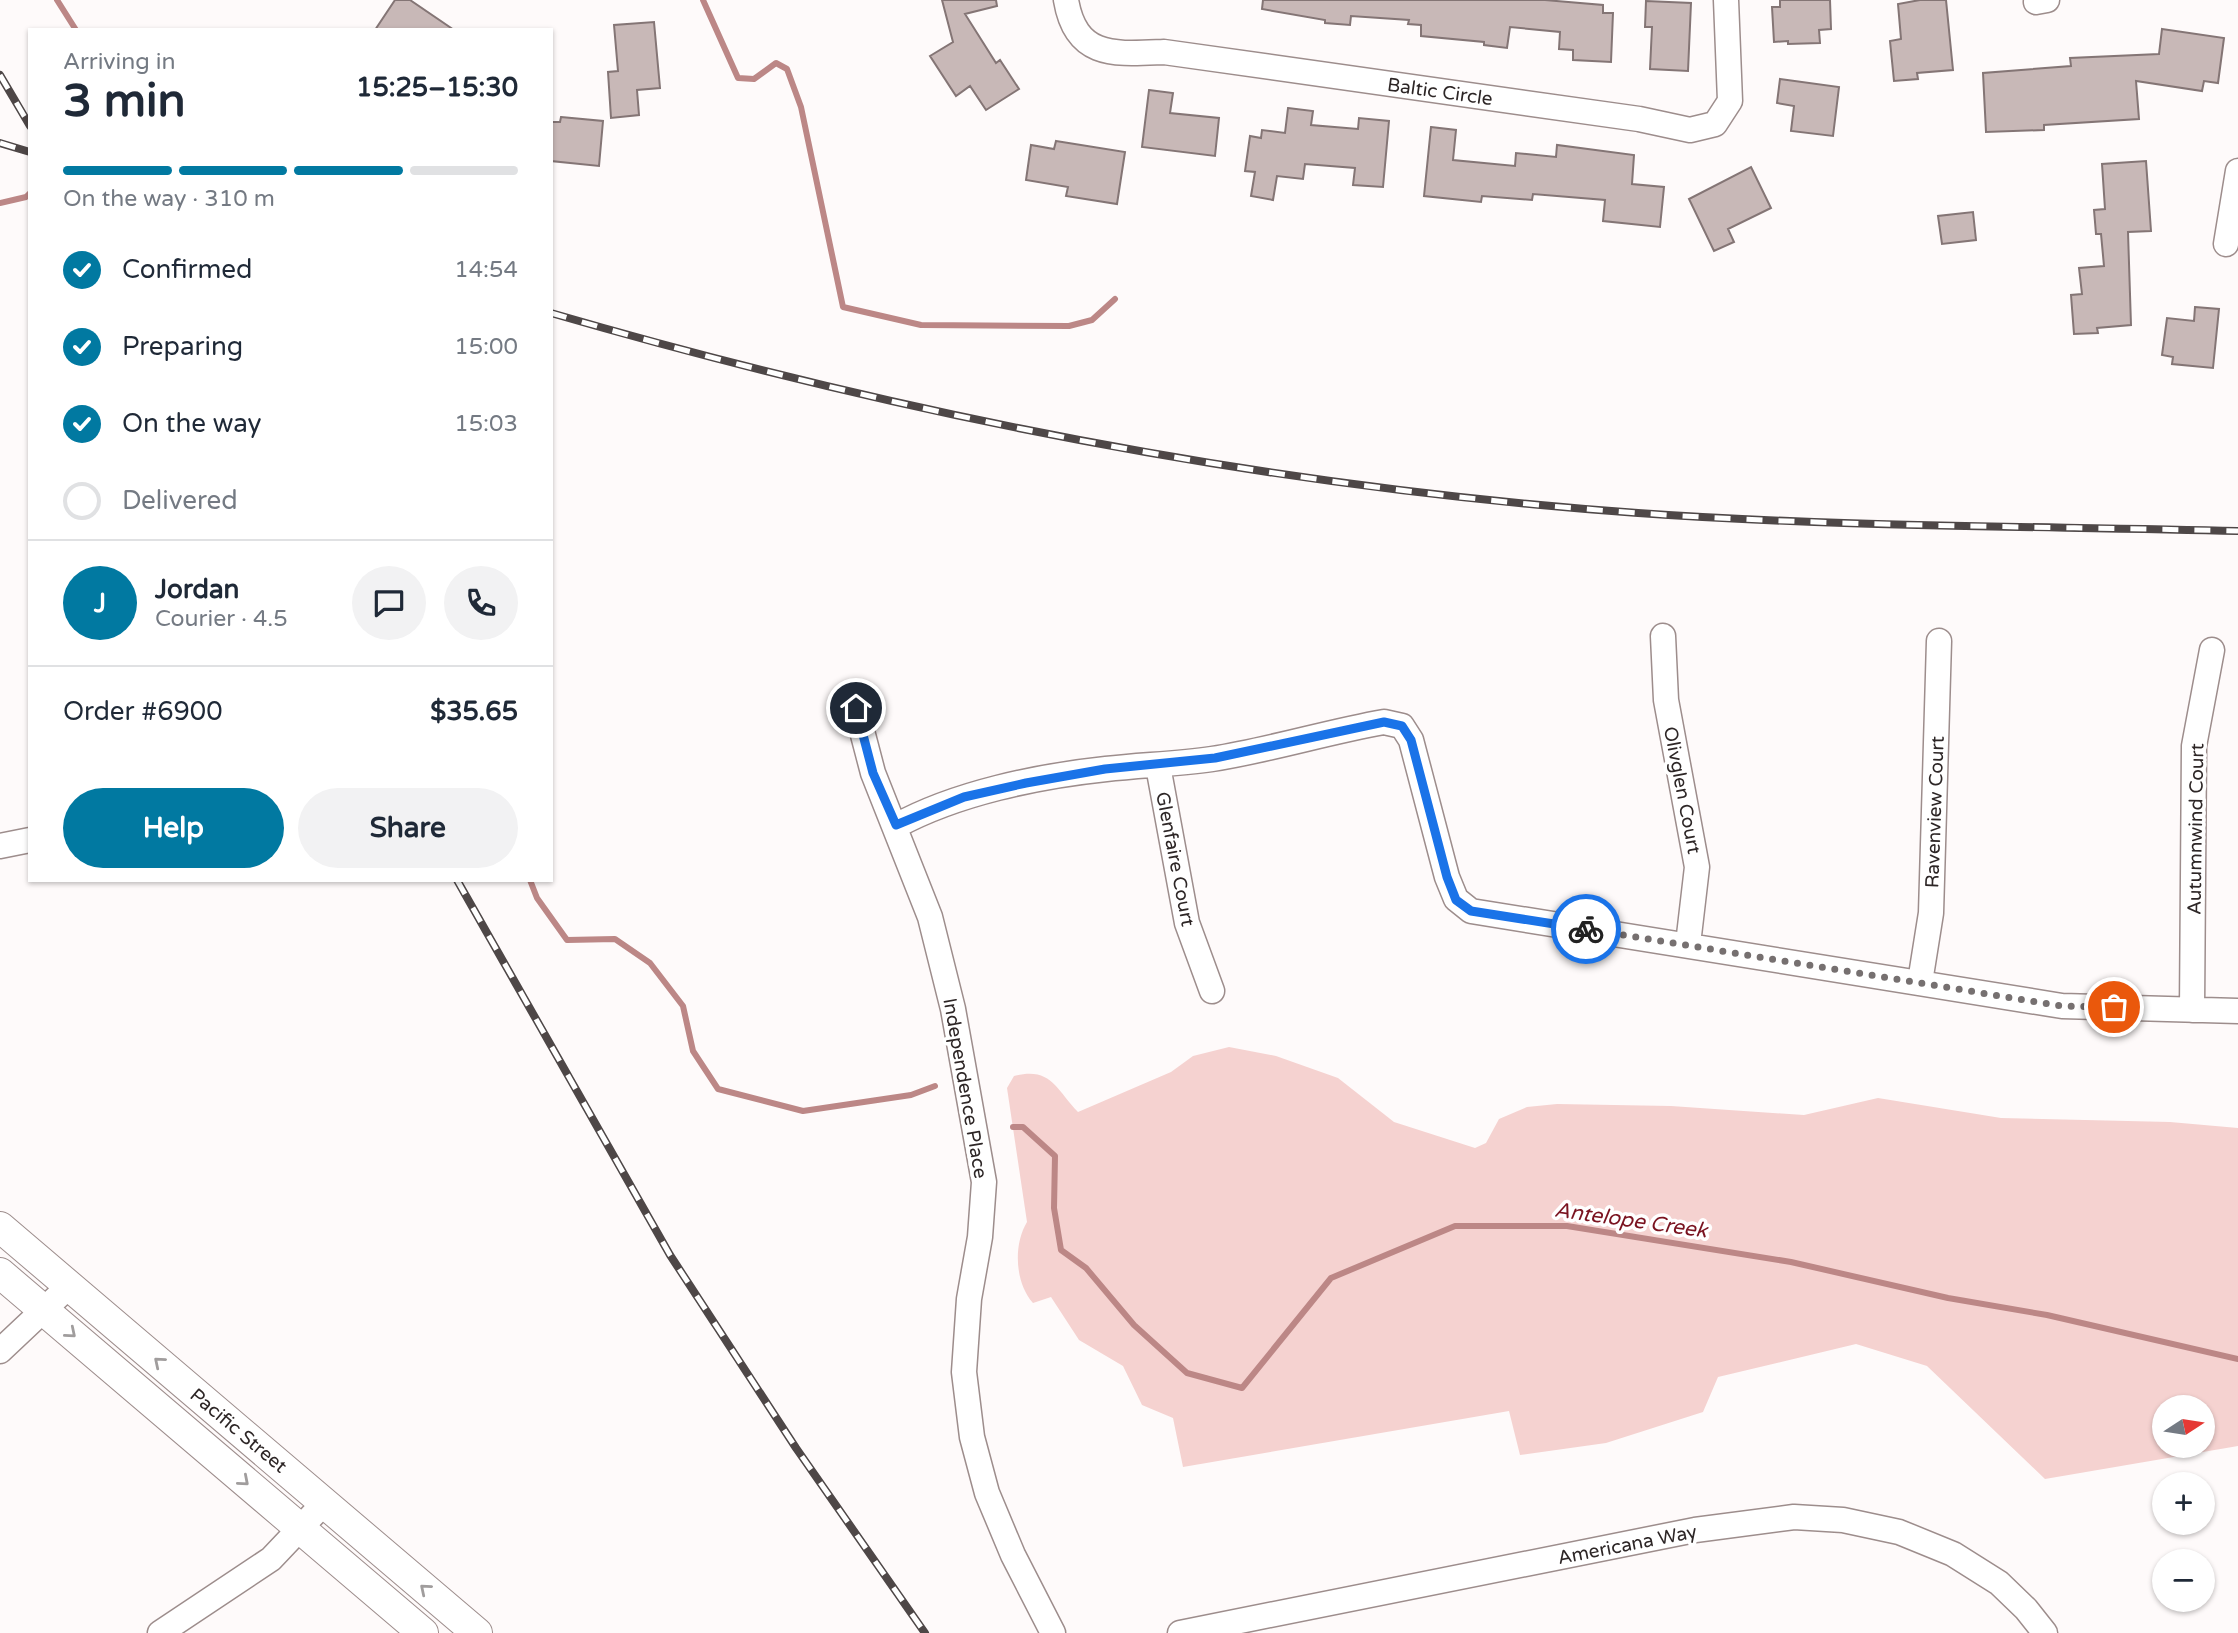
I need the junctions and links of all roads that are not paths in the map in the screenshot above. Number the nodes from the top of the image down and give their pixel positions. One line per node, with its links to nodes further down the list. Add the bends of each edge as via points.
1 (1066, 0): 2 (street, Baltic Circle, via 1070,22 1089,45 1116,54 1164,52 1690,130 1715,124 1730,101)
2 (1726, 0)
3 (2238, 171): 4 (street)
4 (2226, 244)
5 (1663, 636): 13 (street, Olivglen Court, via 1665,700 1697,867)
6 (1939, 641): 14 (street, Ravenview Court, via 1931,913)
7 (2212, 650): 16 (street, Autumnwind Court, via 2194,746)
8 (856, 708): 10 (street, Independence Place, via 873,773)
9 (1158, 766): 10 (street, via 1105,769 964,797); 13 (street, via 1384,722 1402,726 1411,740 1456,900 1471,911); 15 (street, Glenfaire Court, via 1187,923)
10 (896, 825): 28 (street, Independence Place, via 930,917 953,1009 984,1182 968,1299 964,1372 972,1437 1007,1543)
11 (28, 840): 12 (street)
12 (0, 846)
13 (1688, 944): 14 (street)
14 (1920, 982): 16 (street, via 2062,1006)
15 (1212, 991)
16 (2192, 1010): 17 (street)
17 (2238, 1011)
18 (0, 1227): 20 (main road, Pacific Street)
19 (0, 1273): 21 (main road, Pacific Street)
20 (69, 1286): 21 (street); 23 (main road, Pacific Street, one-way to 20)
21 (43, 1310): 22 (street); 24 (main road, Pacific Street, one-way to 24)
22 (0, 1351)
23 (325, 1502): 24 (street); 27 (main road, Pacific Street, one-way to 23)
24 (299, 1529): 25 (street, via 271,1559); 26 (main road, Pacific Street)
25 (160, 1633)
26 (423, 1633)
27 (477, 1633)
28 (1053, 1633)
29 (1180, 1633): 30 (street, Americana Way, via 1695,1530 1794,1517 1843,1520 1899,1532 1953,1554 1998,1583)
30 (2045, 1633)

